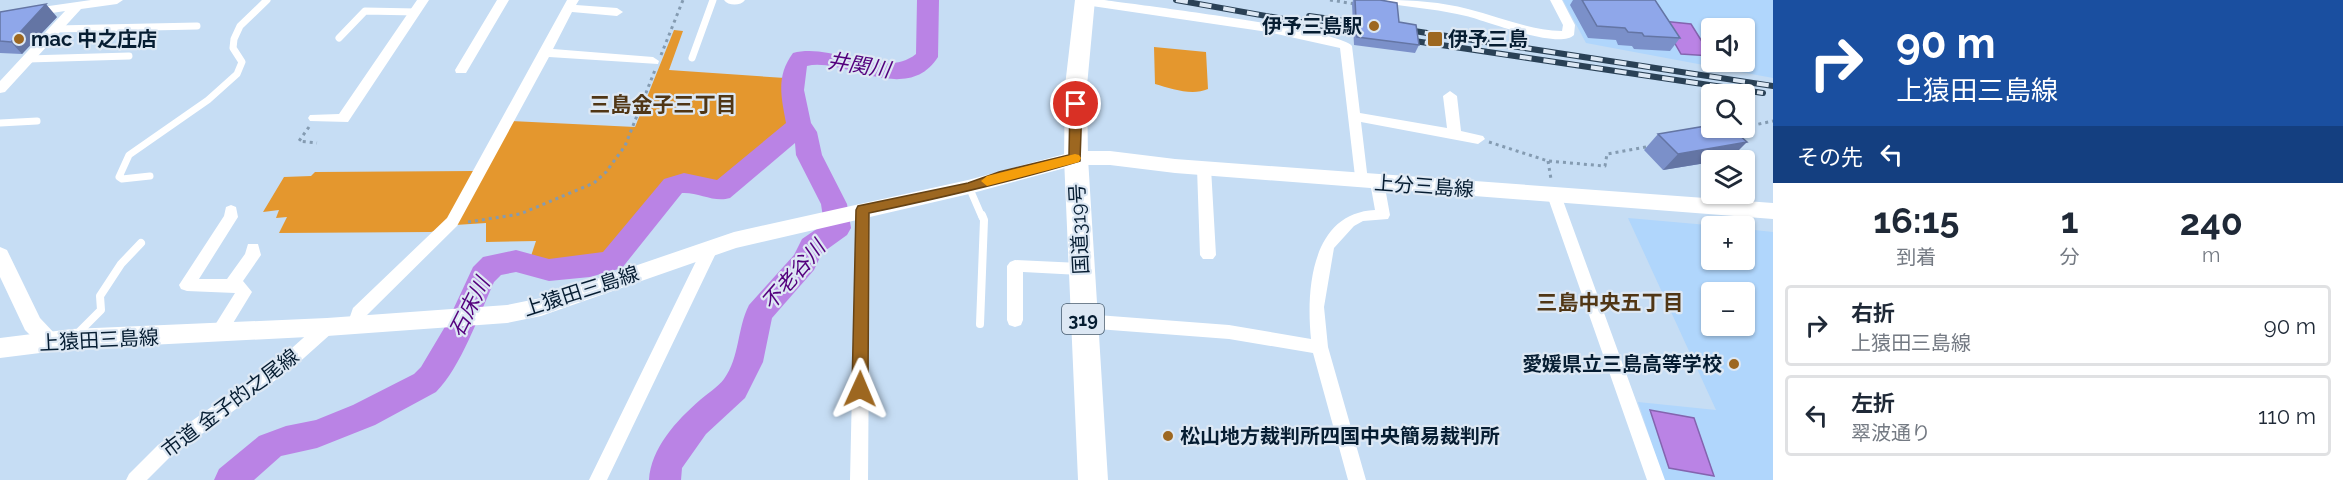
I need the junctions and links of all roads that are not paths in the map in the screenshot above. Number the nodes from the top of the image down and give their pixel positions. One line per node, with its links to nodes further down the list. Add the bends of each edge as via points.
1 (117, 0): 12 (street)
2 (267, 0): 35 (lane, via 234,40 233,48 242,62 237,74 208,100 129,155 119,177)
3 (423, 0): 13 (street)
4 (503, 0): 24 (street)
5 (713, 0): 21 (lane)
6 (730, 0): 7 (street)
7 (739, 0)
8 (1556, 0): 10 (street, via 1569,25 1568,35 1532,33 1466,12)
9 (1085, 1): 27 (street, via 1337,42 1346,46); 33 (highway, 319, via 1077,86)
10 (1398, 1)
11 (571, 4): 14 (street); 19 (street)
12 (76, 7): 15 (street); 17 (street)
13 (416, 12): 18 (lane, via 365,11); 28 (street, via 343,119)
14 (617, 12)
15 (0, 17)
16 (197, 26): 17 (lane)
17 (56, 29): 22 (street)
18 (339, 38)
19 (544, 52): 23 (street); 51 (street, via 452,222 359,313)
20 (129, 56): 22 (lane)
21 (692, 58)
22 (28, 59): 25 (street)
23 (657, 61)
24 (461, 70)
25 (0, 89)
26 (1450, 96): 31 (street)
27 (1353, 116): 31 (street); 36 (street)
28 (315, 118)
29 (37, 121): 30 (lane)
30 (0, 123)
31 (1454, 132): 32 (street)
32 (1479, 139)
33 (1076, 158): 34 (main road, 上分三島線); 37 (main road, 上猿田三島線); 47 (highway, 国道319号 / 319)
34 (1204, 168): 36 (main road, 上分三島線); 46 (street)
35 (150, 176)
36 (1369, 182): 38 (main road, 上分三島線); 56 (street, via 1383,215 1360,216 1349,222 1327,246 1316,307)
37 (969, 187): 41 (main road, 上猿田三島線); 52 (lane, via 984,220)
38 (1554, 195): 40 (main road, 上分三島線); 63 (street)
39 (231, 211): 48 (street, via 231,217 187,285)
40 (1773, 212)
41 (845, 213): 44 (main road, 上猿田三島線); 60 (street)
42 (141, 243): 55 (lane, via 100,296 101,310)
43 (253, 248): 48 (street, via 253,255)
44 (710, 249): 51 (main road, 上猿田三島線, via 541,307 507,314); 59 (street)
45 (0, 255): 55 (street, via 32,324)
46 (1208, 255)
47 (1080, 269): 49 (street, via 1014,266); 50 (highway, 国道319号 / 319)
48 (231, 286): 54 (street, via 239,286 244,292)
49 (1015, 320)
50 (1084, 321): 56 (street, via 1229,332); 61 (highway, 国道319号 / 319)
51 (355, 324): 53 (main road, 上猿田三島線)
52 (980, 324)
53 (327, 327): 54 (main road, 上猿田三島線); 58 (street, 市道 金子的之尾線, via 289,361 164,451)
54 (218, 333): 55 (main road, 上猿田三島線)
55 (61, 340): 57 (main road, 上猿田三島線)
56 (1320, 347): 62 (street)
57 (0, 348)
58 (135, 480)
59 (598, 480)
60 (859, 480)
61 (1093, 480)
62 (1357, 480)
63 (1656, 480)

